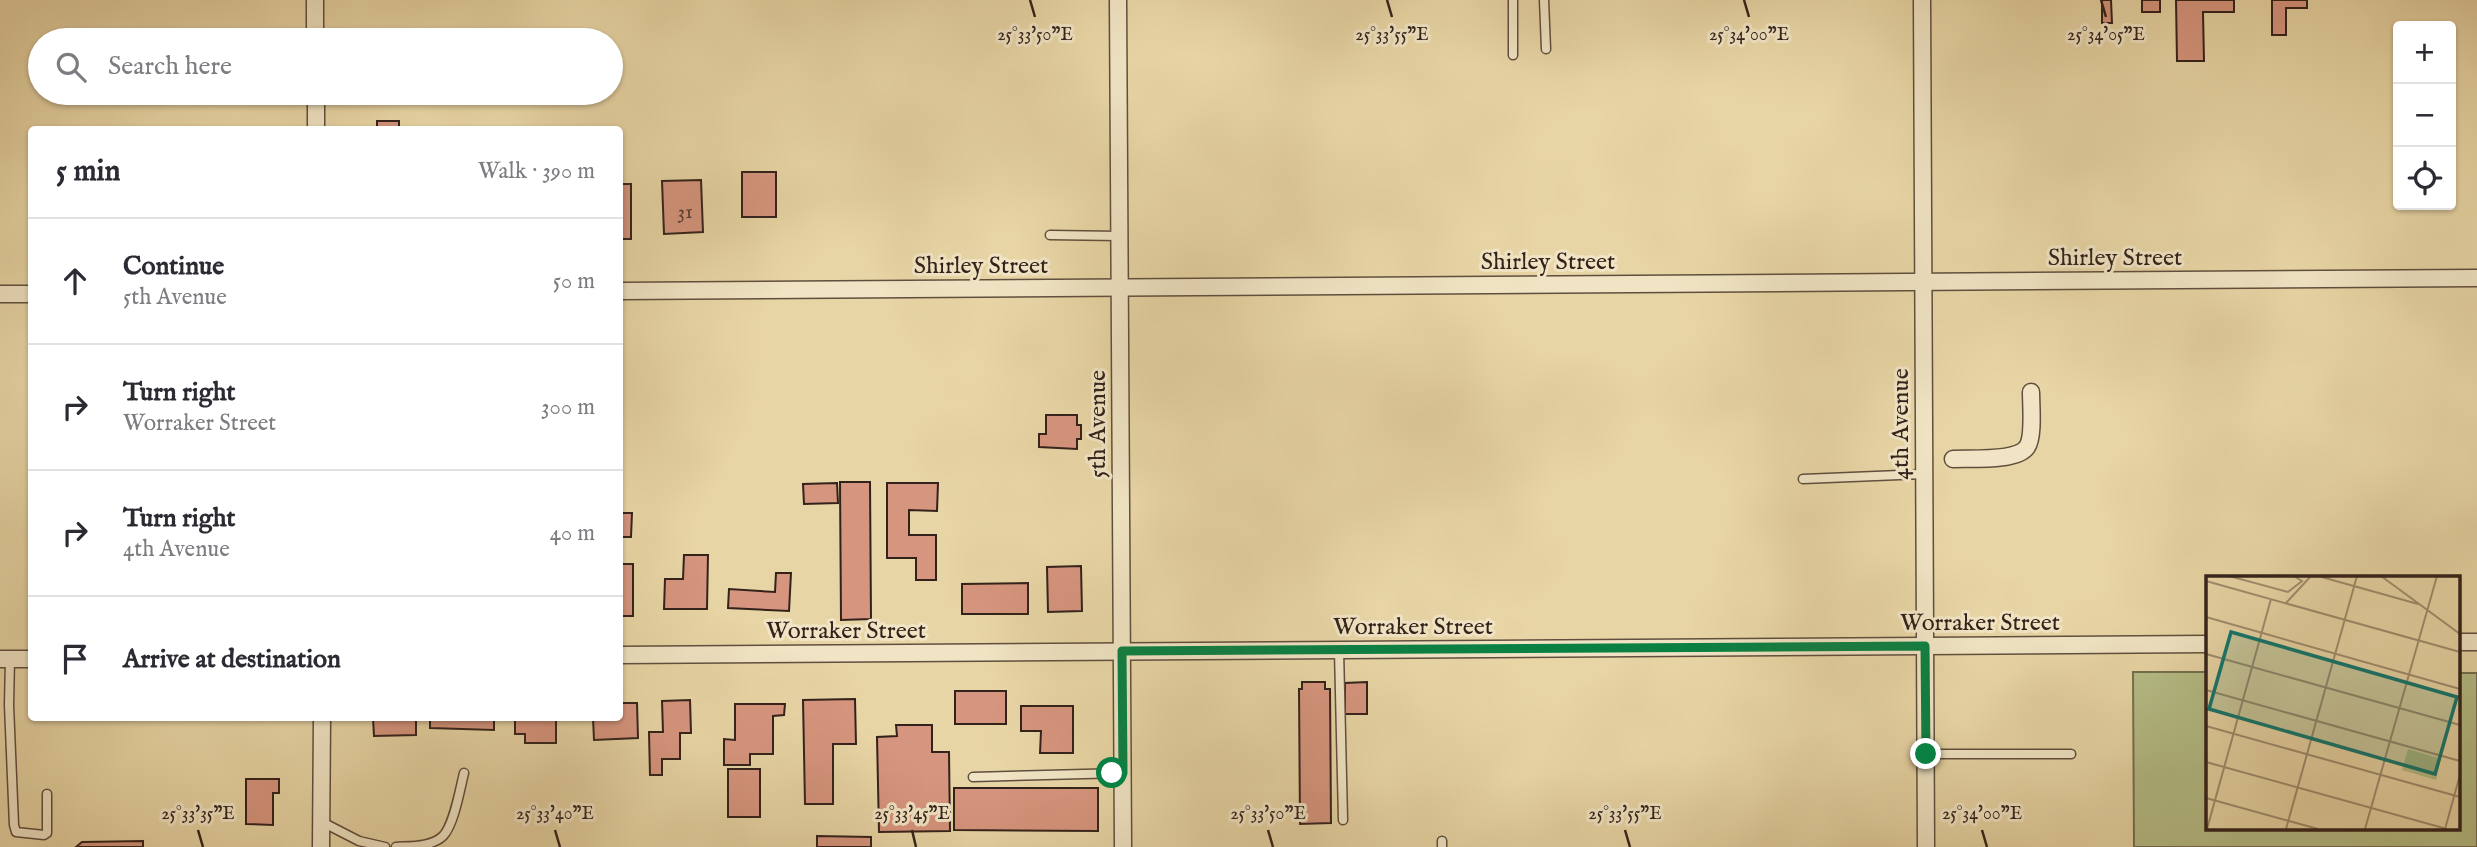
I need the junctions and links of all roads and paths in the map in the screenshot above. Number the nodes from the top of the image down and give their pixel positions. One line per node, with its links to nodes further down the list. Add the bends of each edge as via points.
1 (315, 0): 6 (street)
2 (1118, 0): 12 (street, 5th Avenue)
3 (1513, 0): 8 (lane)
4 (1544, 0): 7 (lane)
5 (1922, 0): 14 (street, 4th Avenue)
6 (315, 28)
7 (1546, 49)
8 (1513, 55)
9 (316, 105): 10 (street)
10 (316, 126)
11 (1050, 235): 12 (lane)
12 (1119, 236): 15 (street, 5th Avenue)
13 (2477, 278): 14 (street, Shirley Street)
14 (1923, 282): 15 (street, Shirley Street); 21 (street, 4th Avenue)
15 (1120, 288): 16 (street, Shirley Street); 26 (street, 5th Avenue)
16 (623, 290)
17 (0, 294): 18 (street)
18 (28, 294)
19 (2031, 392): 20 (street, via 2027,447 2006,457)
20 (1953, 459)
21 (1924, 474): 22 (lane); 24 (street, 4th Avenue)
22 (1803, 479)
23 (2206, 644): 24 (street, Worraker Street)
24 (1925, 646): 25 (street, Worraker Street); 31 (street, 4th Avenue)
25 (1339, 650): 26 (street, Worraker Street); 37 (lane)
26 (1122, 651): 27 (street, Worraker Street); 34 (street, 5th Avenue)
27 (623, 655)
28 (5, 659): 29 (street); 36 (lane, via 16,832 47,833)
29 (28, 659)
30 (322, 721): 38 (street)
31 (1926, 754): 32 (lane); 43 (street, 4th Avenue)
32 (2071, 754)
33 (464, 773): 41 (lane, via 443,836 420,846)
34 (1123, 773): 35 (lane); 42 (street, 5th Avenue)
35 (973, 777)
36 (47, 794)
37 (1343, 820)
38 (322, 822): 39 (street); 40 (lane, via 359,841)
39 (321, 847)
40 (385, 847)
41 (396, 847)
42 (1124, 847)
43 (1926, 847)

